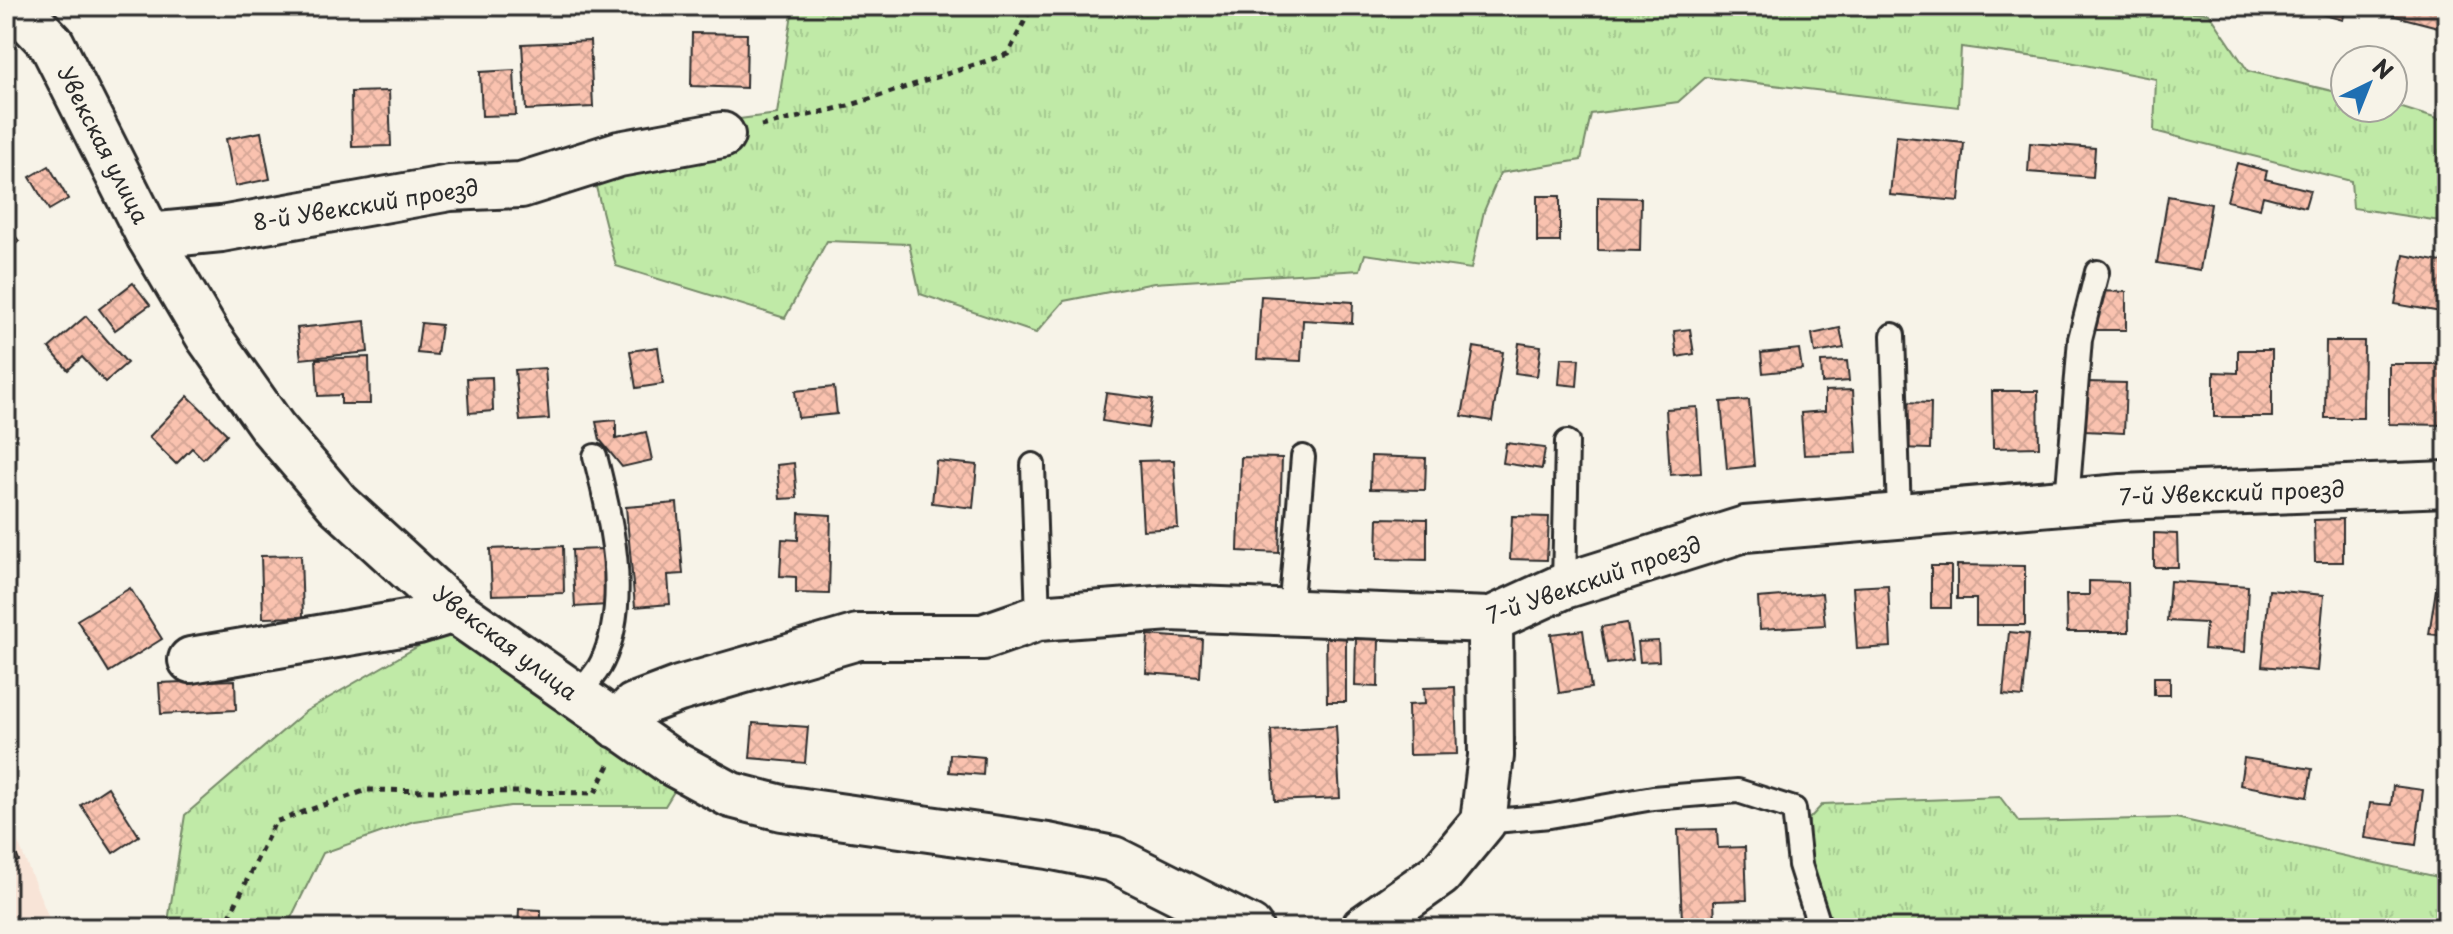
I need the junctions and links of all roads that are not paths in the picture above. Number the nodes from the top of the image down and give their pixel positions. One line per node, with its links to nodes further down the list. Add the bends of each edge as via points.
1 (16, 6): 3 (street, Увекская улица, via 52,44)
2 (722, 135): 3 (street, 8-й Увекский проезд, via 619,154 521,185 450,188 221,229)
3 (149, 236): 14 (street, Увекская улица, via 208,336 273,428 338,504)
4 (2097, 272): 11 (lane, via 2080,339)
5 (1893, 335): 12 (lane)
6 (1567, 442): 13 (lane)
7 (595, 456): 19 (lane, via 614,530 614,621 602,663)
8 (1303, 457): 15 (lane)
9 (1033, 465): 16 (lane)
10 (2447, 484): 11 (street, 7-й Увекский проезд)
11 (2067, 501): 12 (street, 7-й Увекский проезд)
12 (1899, 513): 13 (street, 7-й Увекский проезд, via 1745,529)
13 (1564, 586): 17 (street, 7-й Увекский проезд)
14 (454, 610): 18 (street, via 418,621); 19 (street, Увекская улица)
15 (1290, 613): 16 (street, 7-й Увекский проезд, via 1170,608); 17 (street, 7-й Увекский проезд)
16 (1038, 618): 20 (street, 7-й Увекский проезд, via 983,637 858,637 679,689 634,706)
17 (1490, 620): 21 (street, via 1491,756)
18 (191, 660)
19 (576, 697): 20 (street, Увекская улица)
20 (616, 725): 22 (street, Увекская улица, via 731,795 782,808 1113,859)
21 (1483, 822): 23 (street, via 1440,874); 24 (lane, via 1738,791 1794,809 1800,865)
22 (1250, 928)
23 (1364, 928)
24 (1820, 928)

